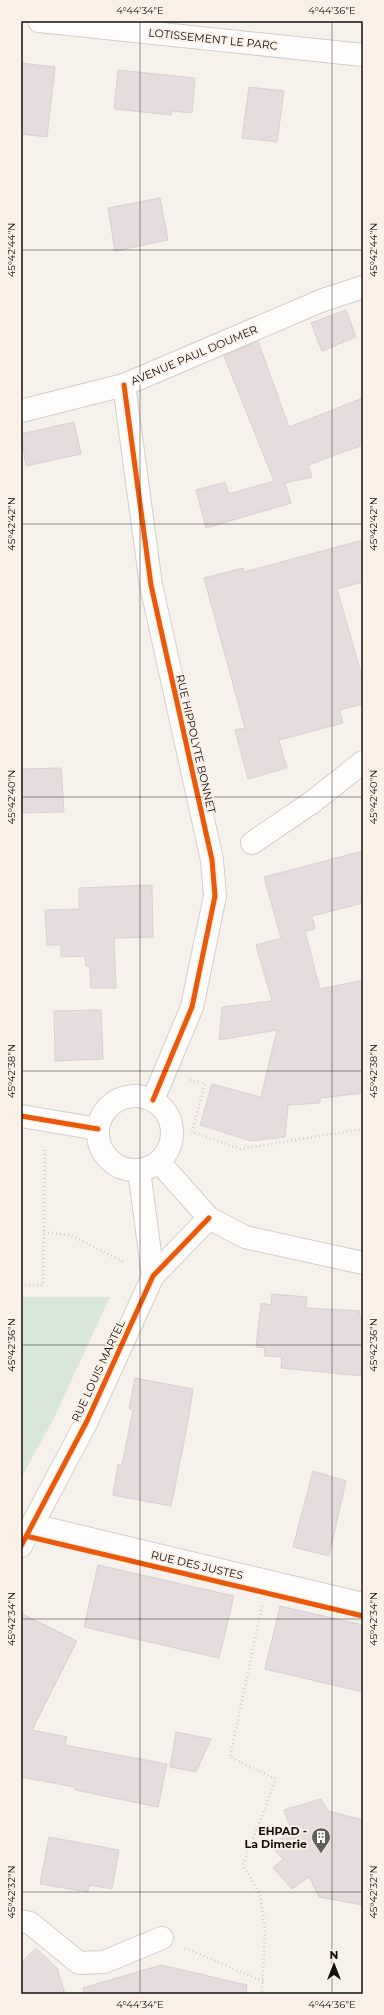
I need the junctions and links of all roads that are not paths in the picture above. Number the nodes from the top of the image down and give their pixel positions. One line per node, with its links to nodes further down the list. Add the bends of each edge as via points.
1 (39, 21): 2 (street, LOTISSEMENT LE PARC)
2 (363, 55)
3 (363, 287): 4 (street, AVENUE PAUL DOUMER, via 323,300)
4 (124, 385): 5 (street, AVENUE PAUL DOUMER); 8 (street, RUE HIPPOLYTE BONNET, via 150,585 212,860 215,896 192,1007)
5 (21, 412)
6 (363, 762): 7 (street, via 311,803)
7 (252, 843)
8 (153, 1100): 10 (street, via 141,1096 117,1100 101,1117); 11 (street, via 162,1107 173,1130 172,1142)
9 (21, 1116): 10 (street)
10 (98, 1129): 12 (street, via 98,1140 108,1160 128,1170)
11 (159, 1162): 12 (street); 13 (street)
12 (139, 1170): 15 (street)
13 (209, 1218): 14 (street, via 245,1238); 15 (street, RUE LOUIS MARTEL)
14 (363, 1263)
15 (153, 1276): 16 (street, RUE LOUIS MARTEL, via 87,1421)
16 (32, 1525): 17 (street, RUE LOUIS MARTEL); 18 (street, RUE DES JUSTES)
17 (21, 1546)
18 (363, 1604)
19 (21, 1921): 20 (street, via 30,1923 79,1963 104,1962)
20 (162, 1938)

